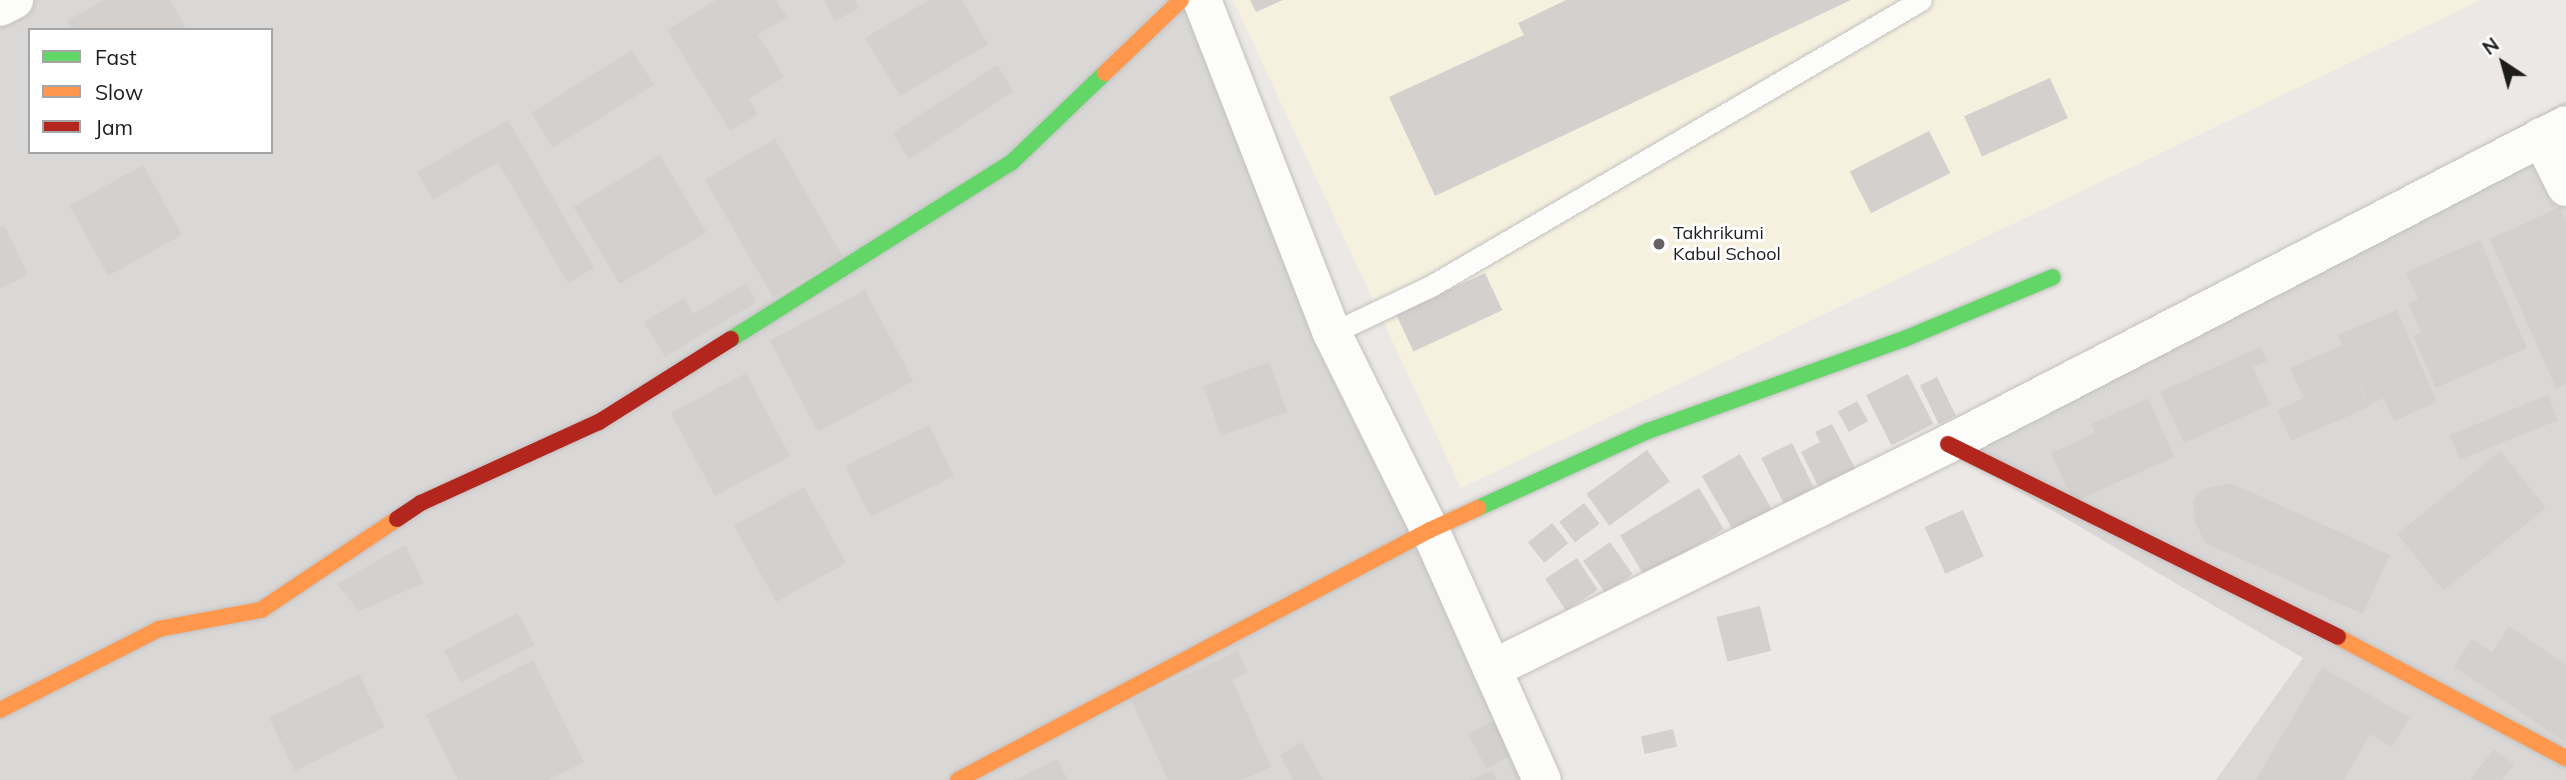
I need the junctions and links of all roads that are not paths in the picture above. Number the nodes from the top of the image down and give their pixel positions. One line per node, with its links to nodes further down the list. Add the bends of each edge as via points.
1 (13, 0): 5 (street)
2 (1181, 0): 13 (street, via 1011,163 599,422 421,503 261,610 159,629)
3 (1202, 0): 9 (street)
4 (1921, 0): 9 (lane, via 1431,286)
5 (0, 7)
6 (2553, 131): 7 (street); 10 (street)
7 (2566, 187)
8 (2053, 277): 11 (street, via 1903,339 1648,431)
9 (1332, 333): 11 (street)
10 (1948, 444): 12 (street); 14 (street, via 2335,635)
11 (1430, 530): 12 (street); 16 (street)
12 (1492, 669): 17 (street)
13 (0, 710)
14 (2566, 758)
15 (2566, 768): 18 (street)
16 (958, 780)
17 (1542, 780)
18 (2556, 780)

